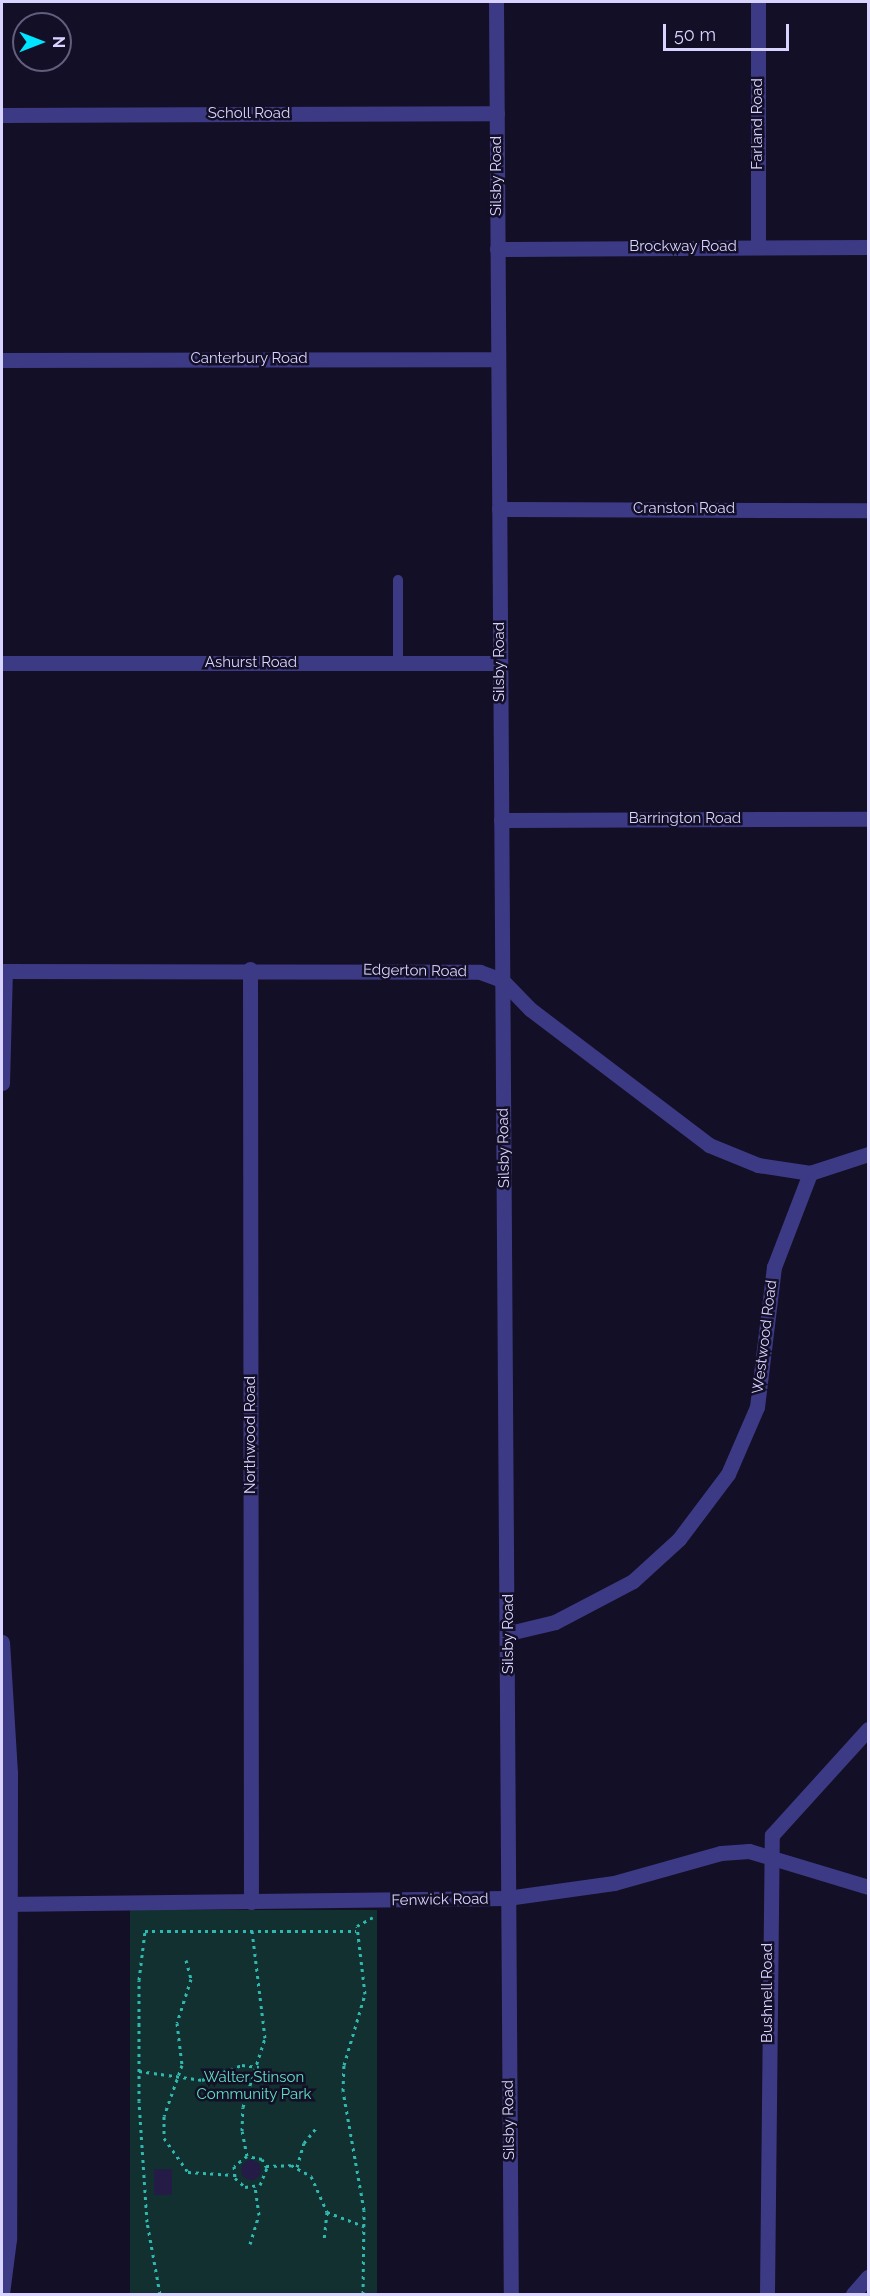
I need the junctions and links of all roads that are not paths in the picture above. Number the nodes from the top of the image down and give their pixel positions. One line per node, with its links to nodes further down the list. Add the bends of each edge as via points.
1 (496, 2): 3 (street, Silsby Road)
2 (758, 2): 5 (street, Farland Road)
3 (497, 113): 4 (street, Scholl Road); 7 (street, Silsby Road)
4 (2, 115)
5 (758, 247): 6 (street, Brockway Road); 7 (street, Brockway Road)
6 (868, 247)
7 (497, 249): 8 (street, Silsby Road)
8 (496, 359): 9 (street, Canterbury Road); 10 (street, Silsby Road)
9 (2, 360)
10 (499, 509): 11 (street, Cranston Road); 15 (street, Silsby Road)
11 (868, 510)
12 (398, 579): 14 (lane)
13 (2, 663): 14 (street, Ashurst Road)
14 (398, 663): 15 (street, Ashurst Road)
15 (500, 663): 17 (street, Silsby Road)
16 (868, 819): 17 (street, Barrington Road)
17 (501, 820): 20 (street, Silsby Road)
18 (250, 969): 19 (street, Edgerton Road); 20 (street, Edgerton Road, via 480,972); 30 (street, Northwood Road)
19 (3, 971): 21 (street)
20 (502, 980): 23 (street, via 530,1010 709,1145 758,1165); 24 (street, Silsby Road)
21 (2, 1083)
22 (868, 1154): 23 (street)
23 (810, 1173): 24 (street, Westwood Road, via 774,1267 757,1407 728,1474 679,1539 633,1581 565,1618)
24 (509, 1634): 29 (street, Silsby Road)
25 (2, 1642): 31 (street, via 9,1694)
26 (868, 1729): 27 (street, Bushnell Road, via 772,1835)
27 (769, 1855): 28 (street, Fenwick Road); 29 (street, Fenwick Road, via 721,1852 614,1883); 35 (street, Bushnell Road)
28 (868, 1887)
29 (507, 1898): 30 (street, Fenwick Road); 34 (street, Silsby Road)
30 (251, 1902): 31 (street, Fenwick Road)
31 (5, 1904): 33 (street, via 9,2239)
32 (868, 2277): 36 (street)
33 (2, 2295)
34 (511, 2295)
35 (767, 2295)
36 (853, 2295)

